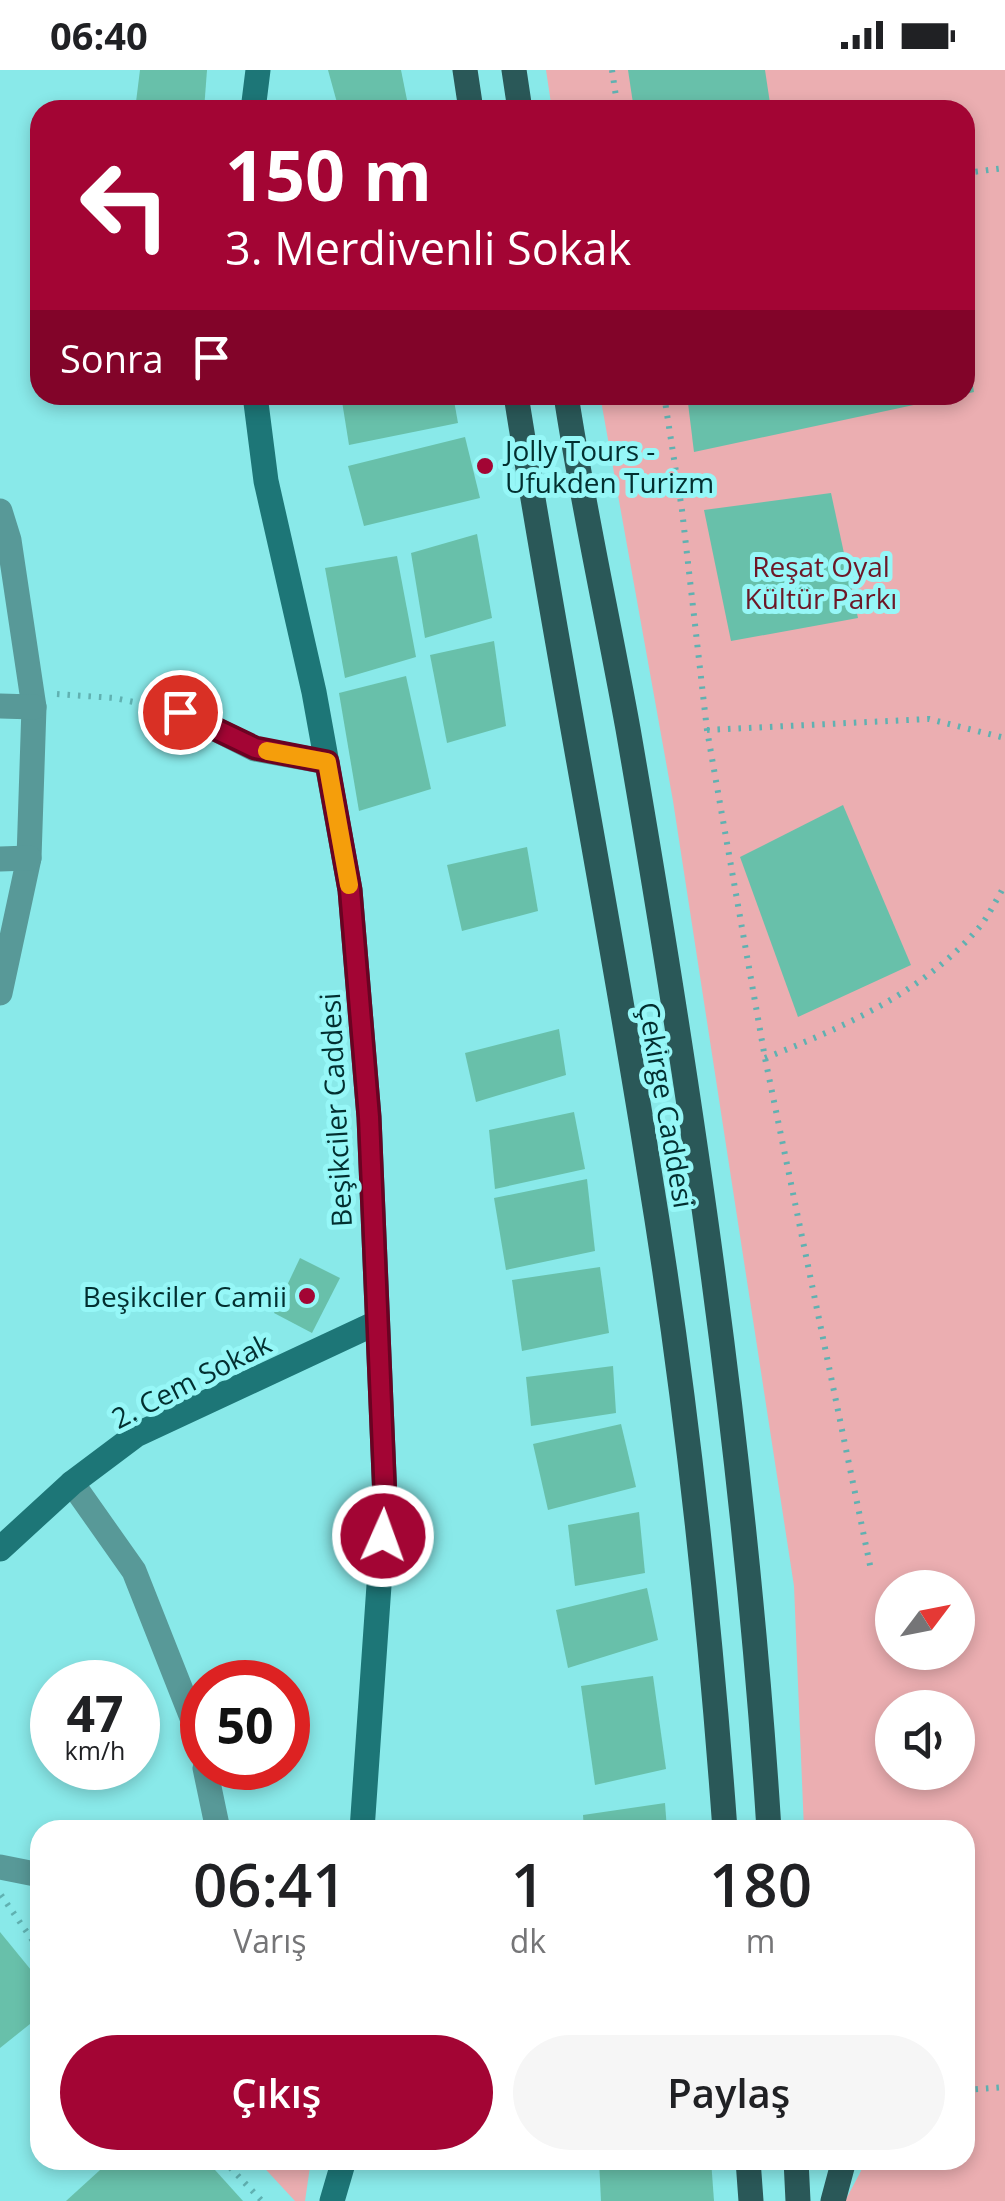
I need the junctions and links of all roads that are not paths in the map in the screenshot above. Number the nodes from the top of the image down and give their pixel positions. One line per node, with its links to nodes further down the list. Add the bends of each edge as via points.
1 (258, 70): 4 (main road)
2 (465, 70): 5 (main road)
3 (514, 70): 6 (main road)
4 (254, 100)
5 (470, 100)
6 (518, 100)
7 (255, 405): 14 (main road, Beşikciler Caddesi)
8 (518, 405): 25 (main road, Çekirge Caddesi, via 684,1403)
9 (568, 405): 26 (main road, Çekirge Caddesi, via 668,970 717,1310 757,1648)
10 (0, 511): 11 (street)
11 (32, 699): 12 (street); 15 (street)
12 (0, 706)
13 (180, 712): 14 (street, via 255,748)
14 (327, 762): 18 (main road, Beşikciler Caddesi, via 350,890 369,1117)
15 (29, 858): 16 (street); 17 (street)
16 (0, 859)
17 (0, 993)
18 (376, 1323): 19 (main road, 2. Cem Sokak, via 136,1435); 24 (main road, Beşikciler Caddesi, via 385,1499)
19 (72, 1484): 20 (main road, 2. Cem Sokak); 21 (street, via 134,1571)
20 (0, 1549)
21 (180, 1687)
22 (210, 1790): 23 (street)
23 (216, 1820)
24 (363, 1820)
25 (724, 1820)
26 (768, 1820)
27 (0, 1867): 28 (street)
28 (30, 1873)
29 (341, 2170): 33 (main road)
30 (749, 2170): 34 (main road)
31 (796, 2170): 35 (main road)
32 (841, 2170): 36 (main road)
33 (332, 2201)
34 (751, 2201)
35 (798, 2201)
36 (833, 2201)

